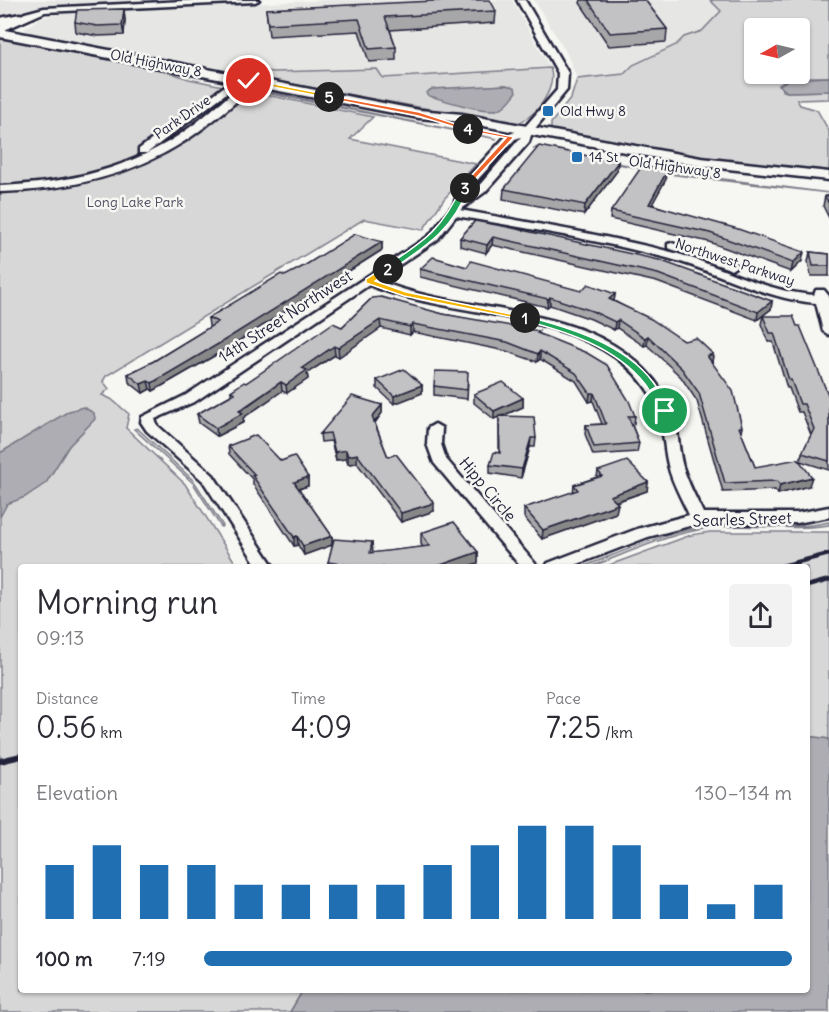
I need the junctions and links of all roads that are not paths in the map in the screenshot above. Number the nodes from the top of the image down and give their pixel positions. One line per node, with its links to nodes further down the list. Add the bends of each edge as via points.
1 (255, 0): 3 (street)
2 (521, 0): 11 (street, 14th Street Northwest, via 564,80 555,100)
3 (65, 10): 4 (street, via 36,12); 5 (street)
4 (20, 18): 5 (street)
5 (1, 29): 6 (street, Old Highway 8)
6 (240, 79): 7 (street, Old Highway 8); 8 (street, Park Drive)
7 (255, 82): 9 (street, Park Drive); 11 (street, Old Highway 8, via 419,114 454,126)
8 (195, 113): 9 (street); 10 (street, Park Drive)
9 (211, 116): 12 (street, Park Drive)
10 (163, 136): 12 (street); 14 (street, Park Drive)
11 (521, 136): 13 (street, 14th Street Northwest); 15 (street, 14th Street Northwest); 16 (street, Old Highway 8); 17 (street, Old Highway 8, via 680,169)
12 (178, 140): 14 (street, Park Drive)
13 (487, 165): 15 (street); 19 (street, 14th Street Northwest, via 465,188)
14 (122, 168): 18 (street, Park Drive, via 63,185)
15 (500, 168): 19 (street, 14th Street Northwest)
16 (829, 176)
17 (829, 185)
18 (0, 189)
19 (456, 208): 20 (street, 14th Street Northwest, via 433,238); 21 (street, Northwest Parkway, via 636,243 760,288 798,298)
20 (369, 281): 25 (street, via 404,294 543,321 589,338 624,360 648,382 661,401 676,467); 26 (street, 14th Street Northwest, via 191,398 148,420 208,478)
21 (825, 297): 22 (street)
22 (829, 331)
23 (435, 428): 27 (street, Hipp Circle, via 434,444 440,460)
24 (829, 512): 25 (street, Searles Street, via 793,518)
25 (698, 519): 28 (street, Searles Street, via 670,525)
26 (264, 564)
27 (527, 564)
28 (562, 564)

